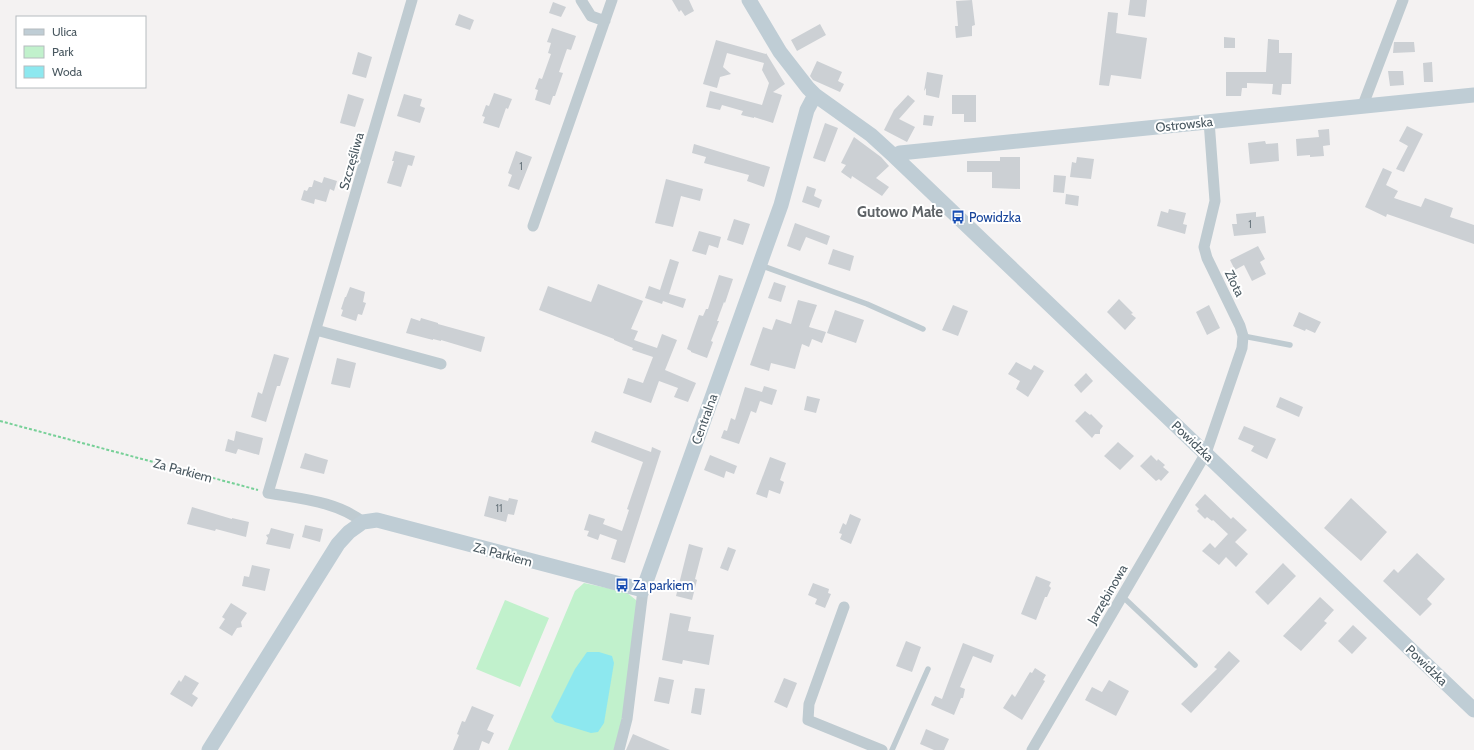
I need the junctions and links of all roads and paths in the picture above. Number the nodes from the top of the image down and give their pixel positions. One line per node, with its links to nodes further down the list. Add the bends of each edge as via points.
1 (412, 0): 15 (street, Szczęśliwa)
2 (581, 0): 6 (street, via 591,16)
3 (612, 0): 6 (street)
4 (749, 0): 7 (street, Powidzka, via 794,72)
5 (1403, 0): 9 (street)
6 (605, 22): 12 (street)
7 (815, 95): 11 (street, Powidzka, via 856,124); 13 (street, Centralna, via 807,110 781,205)
8 (1474, 95): 9 (street, Ostrowska)
9 (1363, 105): 10 (street, Ostrowska)
10 (1209, 121): 11 (street, Ostrowska, via 900,153); 16 (street, Złota, via 1215,201 1204,247 1206,258)
11 (894, 156): 20 (street, Powidzka)
12 (533, 226)
13 (760, 265): 14 (lane, via 867,304); 23 (street, Centralna)
14 (923, 329)
15 (316, 330): 18 (street); 21 (street, Szczęśliwa)
16 (1243, 336): 17 (lane); 20 (street, via 1242,348)
17 (1290, 345)
18 (441, 364)
19 (0, 420): 21 (path, Za Parkiem)
20 (1206, 453): 24 (street, Jarzębinowa); 28 (street, Powidzka)
21 (268, 493): 22 (street, via 332,505)
22 (363, 522): 23 (street, Za Parkiem, via 377,520); 29 (street, via 338,544)
23 (643, 590): 30 (street, Centralna, via 627,719)
24 (1122, 596): 26 (lane); 33 (street, Jarzębinowa)
25 (844, 607): 31 (street, via 809,704 808,720)
26 (1195, 665)
27 (928, 669): 32 (lane)
28 (1474, 710)
29 (209, 750)
30 (619, 750)
31 (882, 750)
32 (892, 750)
33 (1032, 750)

